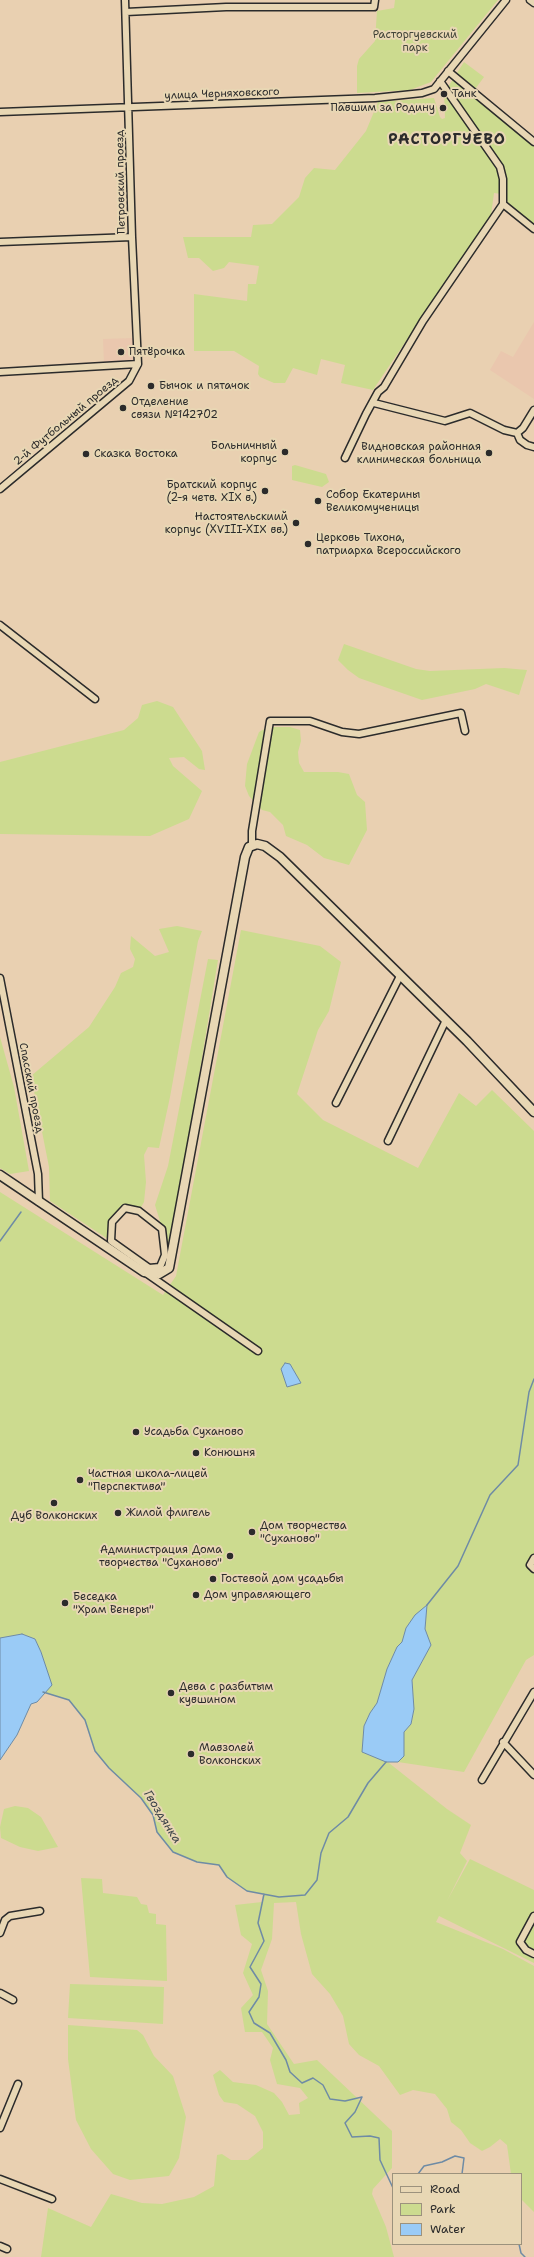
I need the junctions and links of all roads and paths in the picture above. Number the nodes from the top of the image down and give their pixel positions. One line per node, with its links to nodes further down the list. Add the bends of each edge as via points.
1 (125, 0): 6 (street, Петровский проезд)
2 (375, 0): 6 (street, via 374,7)
3 (506, 0): 7 (street, улица Черняховского)
4 (530, 0): 5 (street)
5 (534, 3)
6 (126, 12): 9 (street, Петровский проезд)
7 (448, 71): 8 (street, улица Черняховского); 11 (street)
8 (440, 81): 9 (street, улица Черняховского, via 434,89 403,96); 12 (street, via 500,167 503,179)
9 (129, 107): 10 (street, улица Черняховского); 14 (street, Петровский проезд)
10 (0, 112)
11 (534, 142)
12 (503, 204): 13 (street); 18 (street, via 424,321)
13 (534, 229)
14 (132, 237): 15 (street); 16 (street, Петровский проезд)
15 (0, 242)
16 (138, 364): 17 (street); 23 (street, 2-й Футбольный проезд, via 129,381)
17 (0, 372)
18 (374, 403): 20 (street, via 445,421 470,413 504,430); 22 (street)
19 (534, 410): 20 (street)
20 (517, 433): 21 (street, via 520,440)
21 (534, 447)
22 (345, 458)
23 (0, 489)
24 (0, 625): 25 (street)
25 (95, 699)
26 (465, 731): 27 (street, via 461,713 359,734 342,732 310,721 270,721 252,831)
27 (252, 845): 28 (main road, via 265,846 272,850); 37 (main road, via 247,851 242,872 171,1261 169,1268 159,1274)
28 (400, 976): 30 (main road); 31 (street)
29 (0, 978): 35 (street, Спасский проезд, via 38,1174)
30 (446, 1020): 32 (main road); 33 (street)
31 (336, 1103)
32 (534, 1112)
33 (388, 1141)
34 (0, 1175): 35 (main road)
35 (39, 1202): 37 (main road)
36 (160, 1267): 36 (street, via 149,1268 111,1241 112,1222 125,1208 139,1211 162,1229 165,1255)
37 (144, 1272): 38 (street)
38 (258, 1351)
39 (534, 1558): 40 (street, via 530,1565)
40 (534, 1569)
41 (534, 1692): 42 (street)
42 (528, 1702): 43 (street); 44 (street)
43 (534, 1707)
44 (503, 1742): 45 (street); 46 (street)
45 (534, 1775)
46 (482, 1780)
47 (40, 1911): 49 (street, via 10,1916)
48 (534, 1916): 50 (street, via 520,1942 526,1950)
49 (0, 1933)
50 (534, 1954)
51 (0, 1993): 52 (street)
52 (13, 2000)
53 (18, 2084): 54 (street)
54 (0, 2128)
55 (0, 2179): 56 (street)
56 (52, 2199)
57 (0, 2246): 58 (street)
58 (7, 2249)

